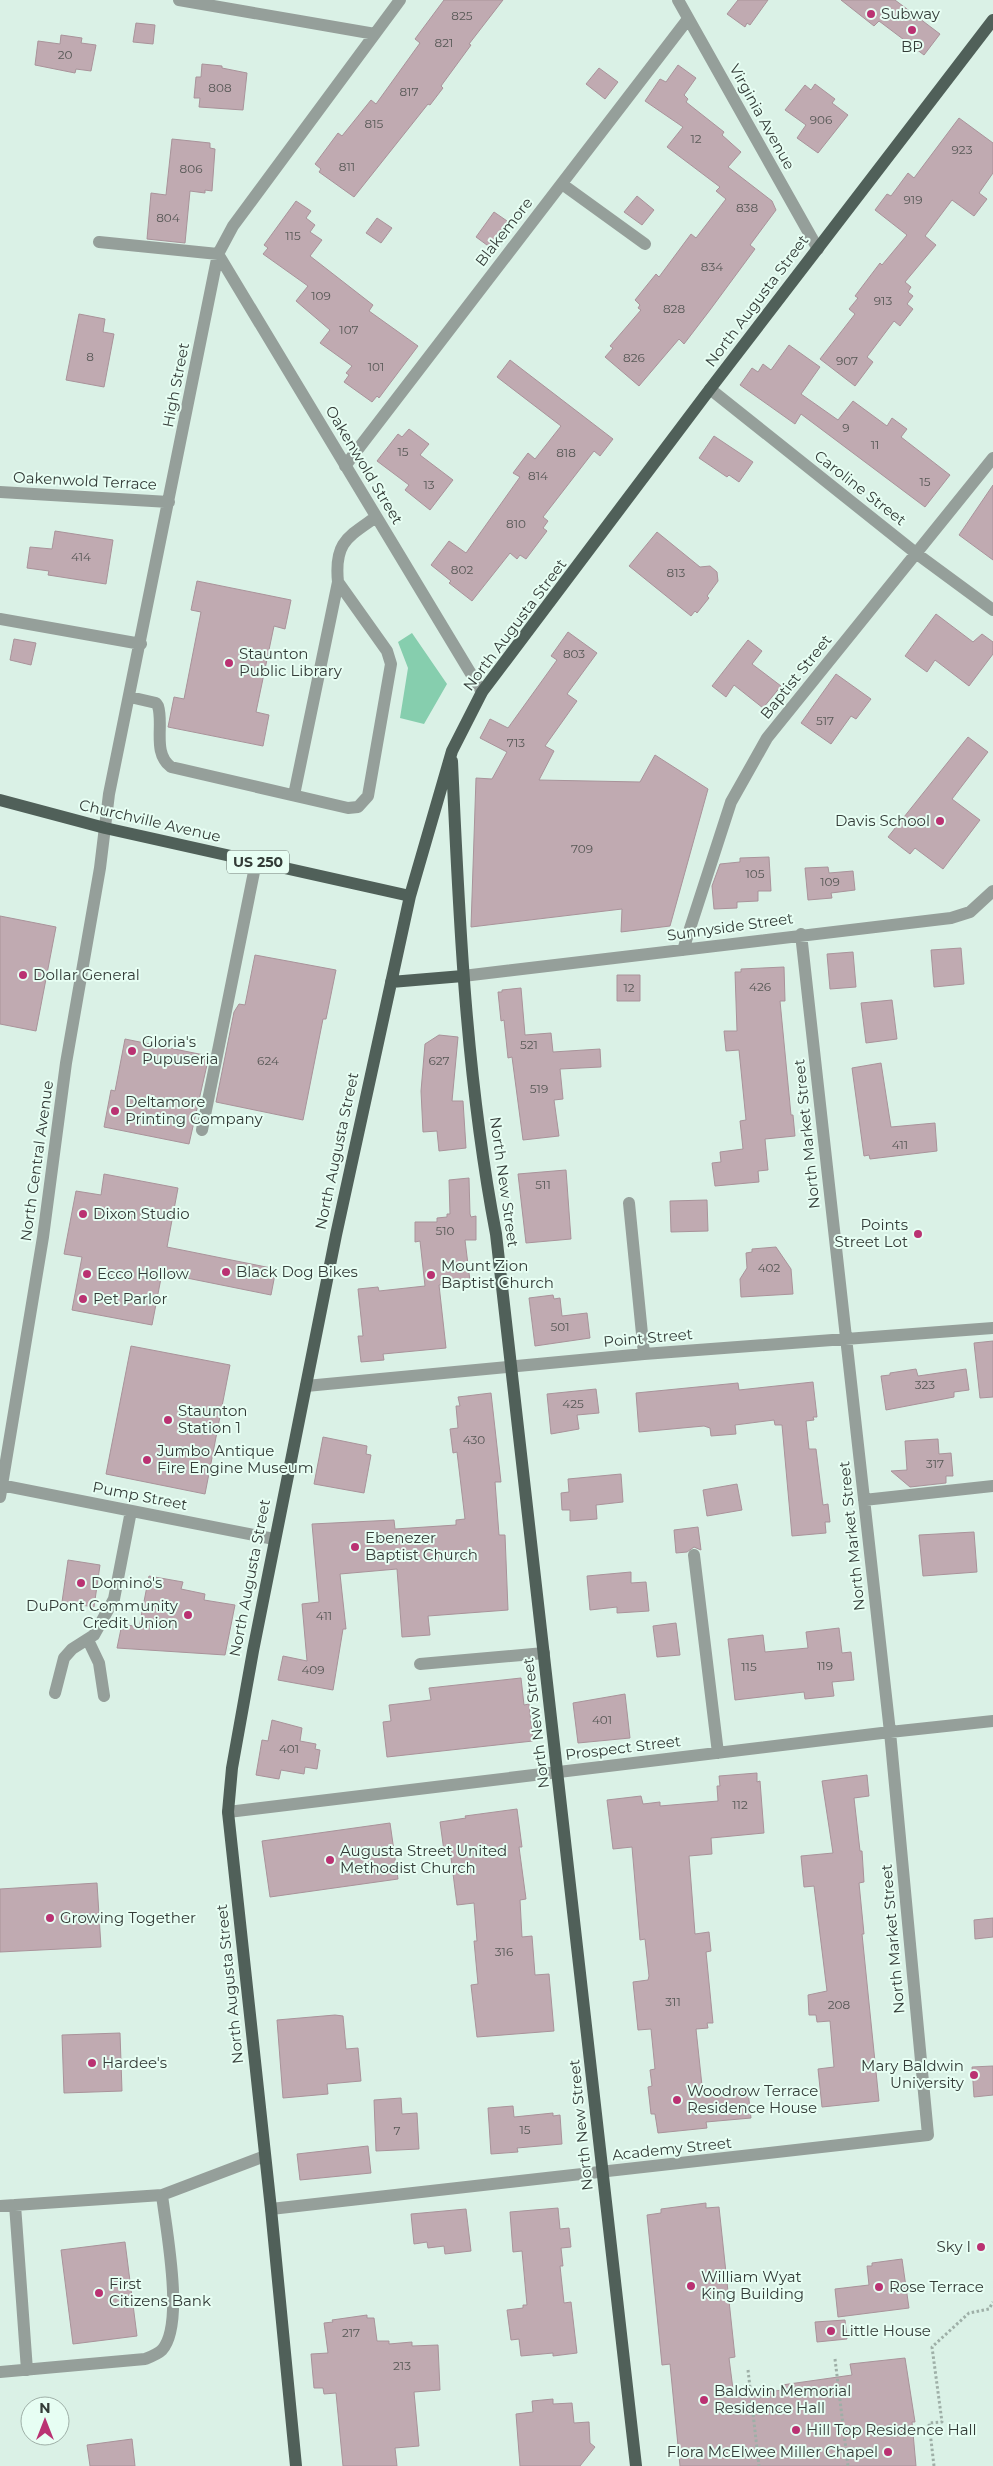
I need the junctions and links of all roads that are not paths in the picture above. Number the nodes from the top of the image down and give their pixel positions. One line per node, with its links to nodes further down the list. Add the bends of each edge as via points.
1 (179, 0): 6 (street)
2 (400, 0): 6 (street, High Street)
3 (678, 0): 4 (street, Virginia Avenue)
4 (688, 19): 7 (street, Blakemore); 10 (street, Virginia Avenue)
5 (993, 20): 10 (main road, North Augusta Street)
6 (375, 34): 11 (street, High Street, via 233,226)
7 (562, 184): 9 (street); 14 (street, Blakemore)
8 (99, 242): 11 (street)
9 (645, 244)
10 (818, 249): 12 (main road, North Augusta Street)
11 (218, 254): 14 (street, Oakenwold Street); 16 (street, High Street)
12 (710, 389): 18 (street, Caroline Street); 23 (main road, North Augusta Street)
13 (993, 458): 18 (street, Baptist Street)
14 (345, 466): 17 (street, Oakenwold Street)
15 (0, 492): 16 (street, Oakenwold Terrace)
16 (169, 502): 22 (street, High Street)
17 (376, 517): 19 (street, via 345,539 341,547); 23 (street, Oakenwold Street)
18 (917, 554): 20 (street, Caroline Street); 33 (street, Baptist Street, via 767,738 730,802)
19 (338, 582): 26 (street); 26 (street, via 387,651 391,664 368,796 358,807 348,808)
20 (993, 610)
21 (0, 619): 22 (street)
22 (141, 644): 24 (street, High Street)
23 (482, 692): 25 (main road, North Augusta Street)
24 (130, 697): 26 (street, via 158,706 161,752 171,768); 28 (street, High Street, via 109,794)
25 (452, 751): 31 (main road, North Augusta Street); 34 (main road, North New Street)
26 (294, 795)
27 (0, 800): 28 (main road, Churchville Avenue / US 250)
28 (106, 828): 29 (main road, Churchville Avenue / US 250); 44 (street, North Central Avenue, via 66,1063 43,1237)
29 (256, 862): 31 (main road, Churchville Avenue / US 250); 36 (street)
30 (993, 891): 32 (street, Sunnyside Street, via 977,908 963,915)
31 (410, 896): 35 (main road, North Augusta Street)
32 (801, 934): 33 (street, Sunnyside Street); 39 (street, North Market Street)
33 (683, 950): 34 (street, Sunnyside Street)
34 (463, 976): 35 (main road); 41 (main road, North New Street, via 484,1170 496,1234)
35 (391, 982): 42 (main road, North Augusta Street)
36 (202, 1130)
37 (629, 1203): 40 (street)
38 (993, 1328): 39 (street, Point Street)
39 (846, 1338): 40 (street, Point Street); 45 (street, North Market Street)
40 (644, 1354): 41 (street, Point Street)
41 (511, 1368): 42 (street, Point Street); 50 (main road, North New Street)
42 (306, 1386): 47 (main road, North Augusta Street)
43 (993, 1486): 45 (street)
44 (1, 1489): 46 (street, Pump Street)
45 (864, 1500): 55 (street, North Market Street)
46 (131, 1511): 47 (street, Pump Street); 49 (street, via 114,1599)
47 (274, 1539): 58 (main road, North Augusta Street, via 234,1753)
48 (694, 1555): 56 (street)
49 (88, 1640): 52 (street, via 64,1658); 53 (street, via 99,1662)
50 (544, 1653): 51 (street); 57 (main road, North New Street)
51 (420, 1664)
52 (55, 1693)
53 (104, 1696)
54 (993, 1721): 55 (street, Prospect Street)
55 (890, 1732): 56 (street, Prospect Street); 59 (street, North Market Street)
56 (718, 1753): 57 (street, Prospect Street)
57 (558, 1772): 58 (street, Prospect Street); 61 (main road, North New Street)
58 (228, 1812): 60 (main road, North Augusta Street)
59 (928, 2135): 61 (street, Academy Street)
60 (264, 2156): 62 (street); 65 (main road, North Augusta Street)
61 (602, 2173): 65 (street, Academy Street); 69 (main road, North New Street)
62 (162, 2195): 63 (street); 66 (street, via 174,2304 170,2336 162,2351 145,2359)
63 (15, 2205): 64 (street); 66 (street)
64 (0, 2206)
65 (271, 2209): 68 (main road, North Augusta Street)
66 (27, 2370): 67 (street)
67 (0, 2372)
68 (296, 2466)
69 (636, 2466)

